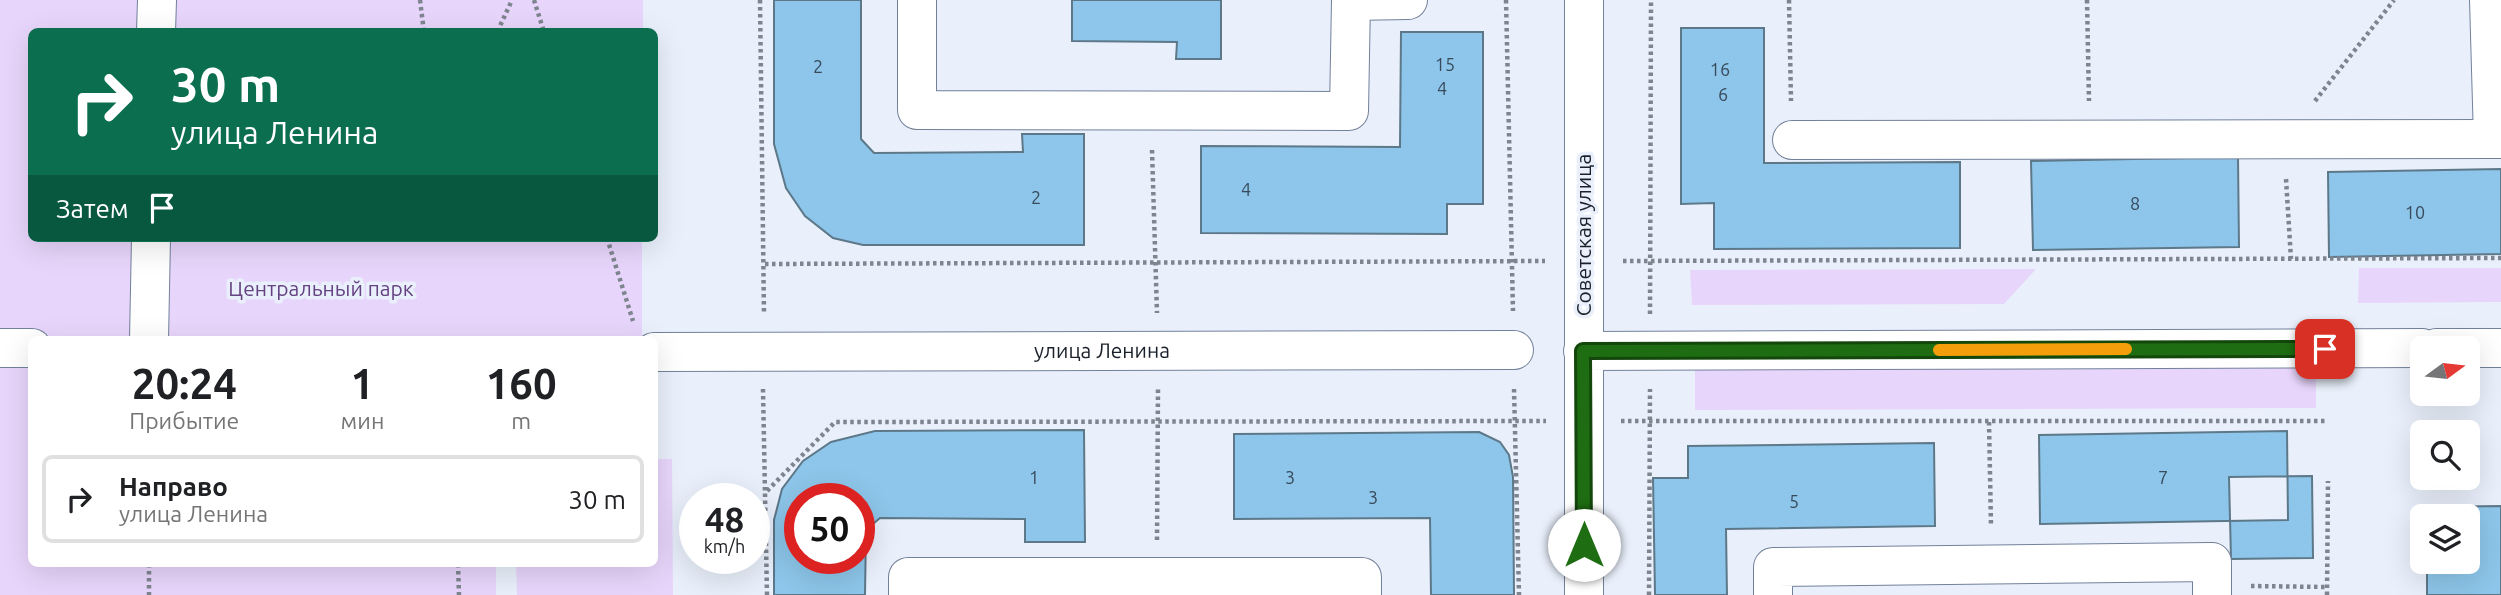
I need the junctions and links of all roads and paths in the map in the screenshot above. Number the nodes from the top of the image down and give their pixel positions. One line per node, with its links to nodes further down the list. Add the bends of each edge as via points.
1 (157, 0): 16 (main road)
2 (420, 0): 17 (path)
3 (512, 0): 18 (path)
4 (534, 0): 19 (path)
5 (760, 0): 33 (path)
6 (917, 0): 20 (main road, via 917,110)
7 (1408, 0): 15 (main road)
8 (1506, 0): 31 (path)
9 (1584, 0): 29 (main road, Советская улица)
10 (1651, 0): 30 (path)
11 (1790, 0): 23 (path)
12 (2087, 0): 24 (path)
13 (2394, 0): 21 (path)
14 (2489, 0): 22 (main road)
15 (1351, 1): 20 (main road, via 1349,111)
16 (156, 28)
17 (424, 28)
18 (500, 28)
19 (543, 28)
20 (1151, 110): 32 (path)
21 (2284, 139): 22 (main road); 24 (main road); 28 (path)
22 (2497, 139)
23 (1792, 140): 24 (main road)
24 (2090, 140)
25 (151, 242): 34 (main road)
26 (609, 242): 35 (path)
27 (2501, 258): 28 (path)
28 (2291, 259): 30 (path)
29 (1583, 261): 30 (path); 31 (path); 44 (main road, Советская улица)
30 (1650, 261): 43 (path)
31 (1511, 262): 32 (path); 42 (path)
32 (1155, 263): 33 (path)
33 (765, 264): 45 (path)
34 (149, 336)
35 (656, 336)
36 (660, 343): 45 (main road, улица Ленина)
37 (0, 348): 38 (main road)
38 (28, 348)
39 (2410, 348): 43 (main road)
40 (2480, 348): 41 (main road)
41 (2501, 348)
42 (1514, 350): 45 (main road, улица Ленина); 64 (path)
43 (1650, 350): 44 (main road); 66 (path)
44 (1583, 351): 65 (main road, Советская улица)
45 (763, 352): 50 (path)
46 (835, 422): 51 (path)
47 (1157, 422): 56 (path)
48 (1989, 422): 52 (path)
49 (2328, 481): 57 (path)
50 (765, 483)
51 (770, 488)
52 (1991, 564): 58 (main road, via 2212,562); 67 (main road, via 1773,566)
53 (149, 567): 59 (path)
54 (458, 567): 60 (path)
55 (767, 574): 61 (path)
56 (1157, 576): 62 (main road, via 908,577); 63 (main road, via 1362,577)
57 (2327, 587): 58 (path); 68 (path)
58 (2212, 591)
59 (149, 595)
60 (458, 595)
61 (767, 595)
62 (908, 595)
63 (1362, 595)
64 (1519, 595)
65 (1584, 595)
66 (1649, 595)
67 (1773, 595)
68 (2327, 595)

